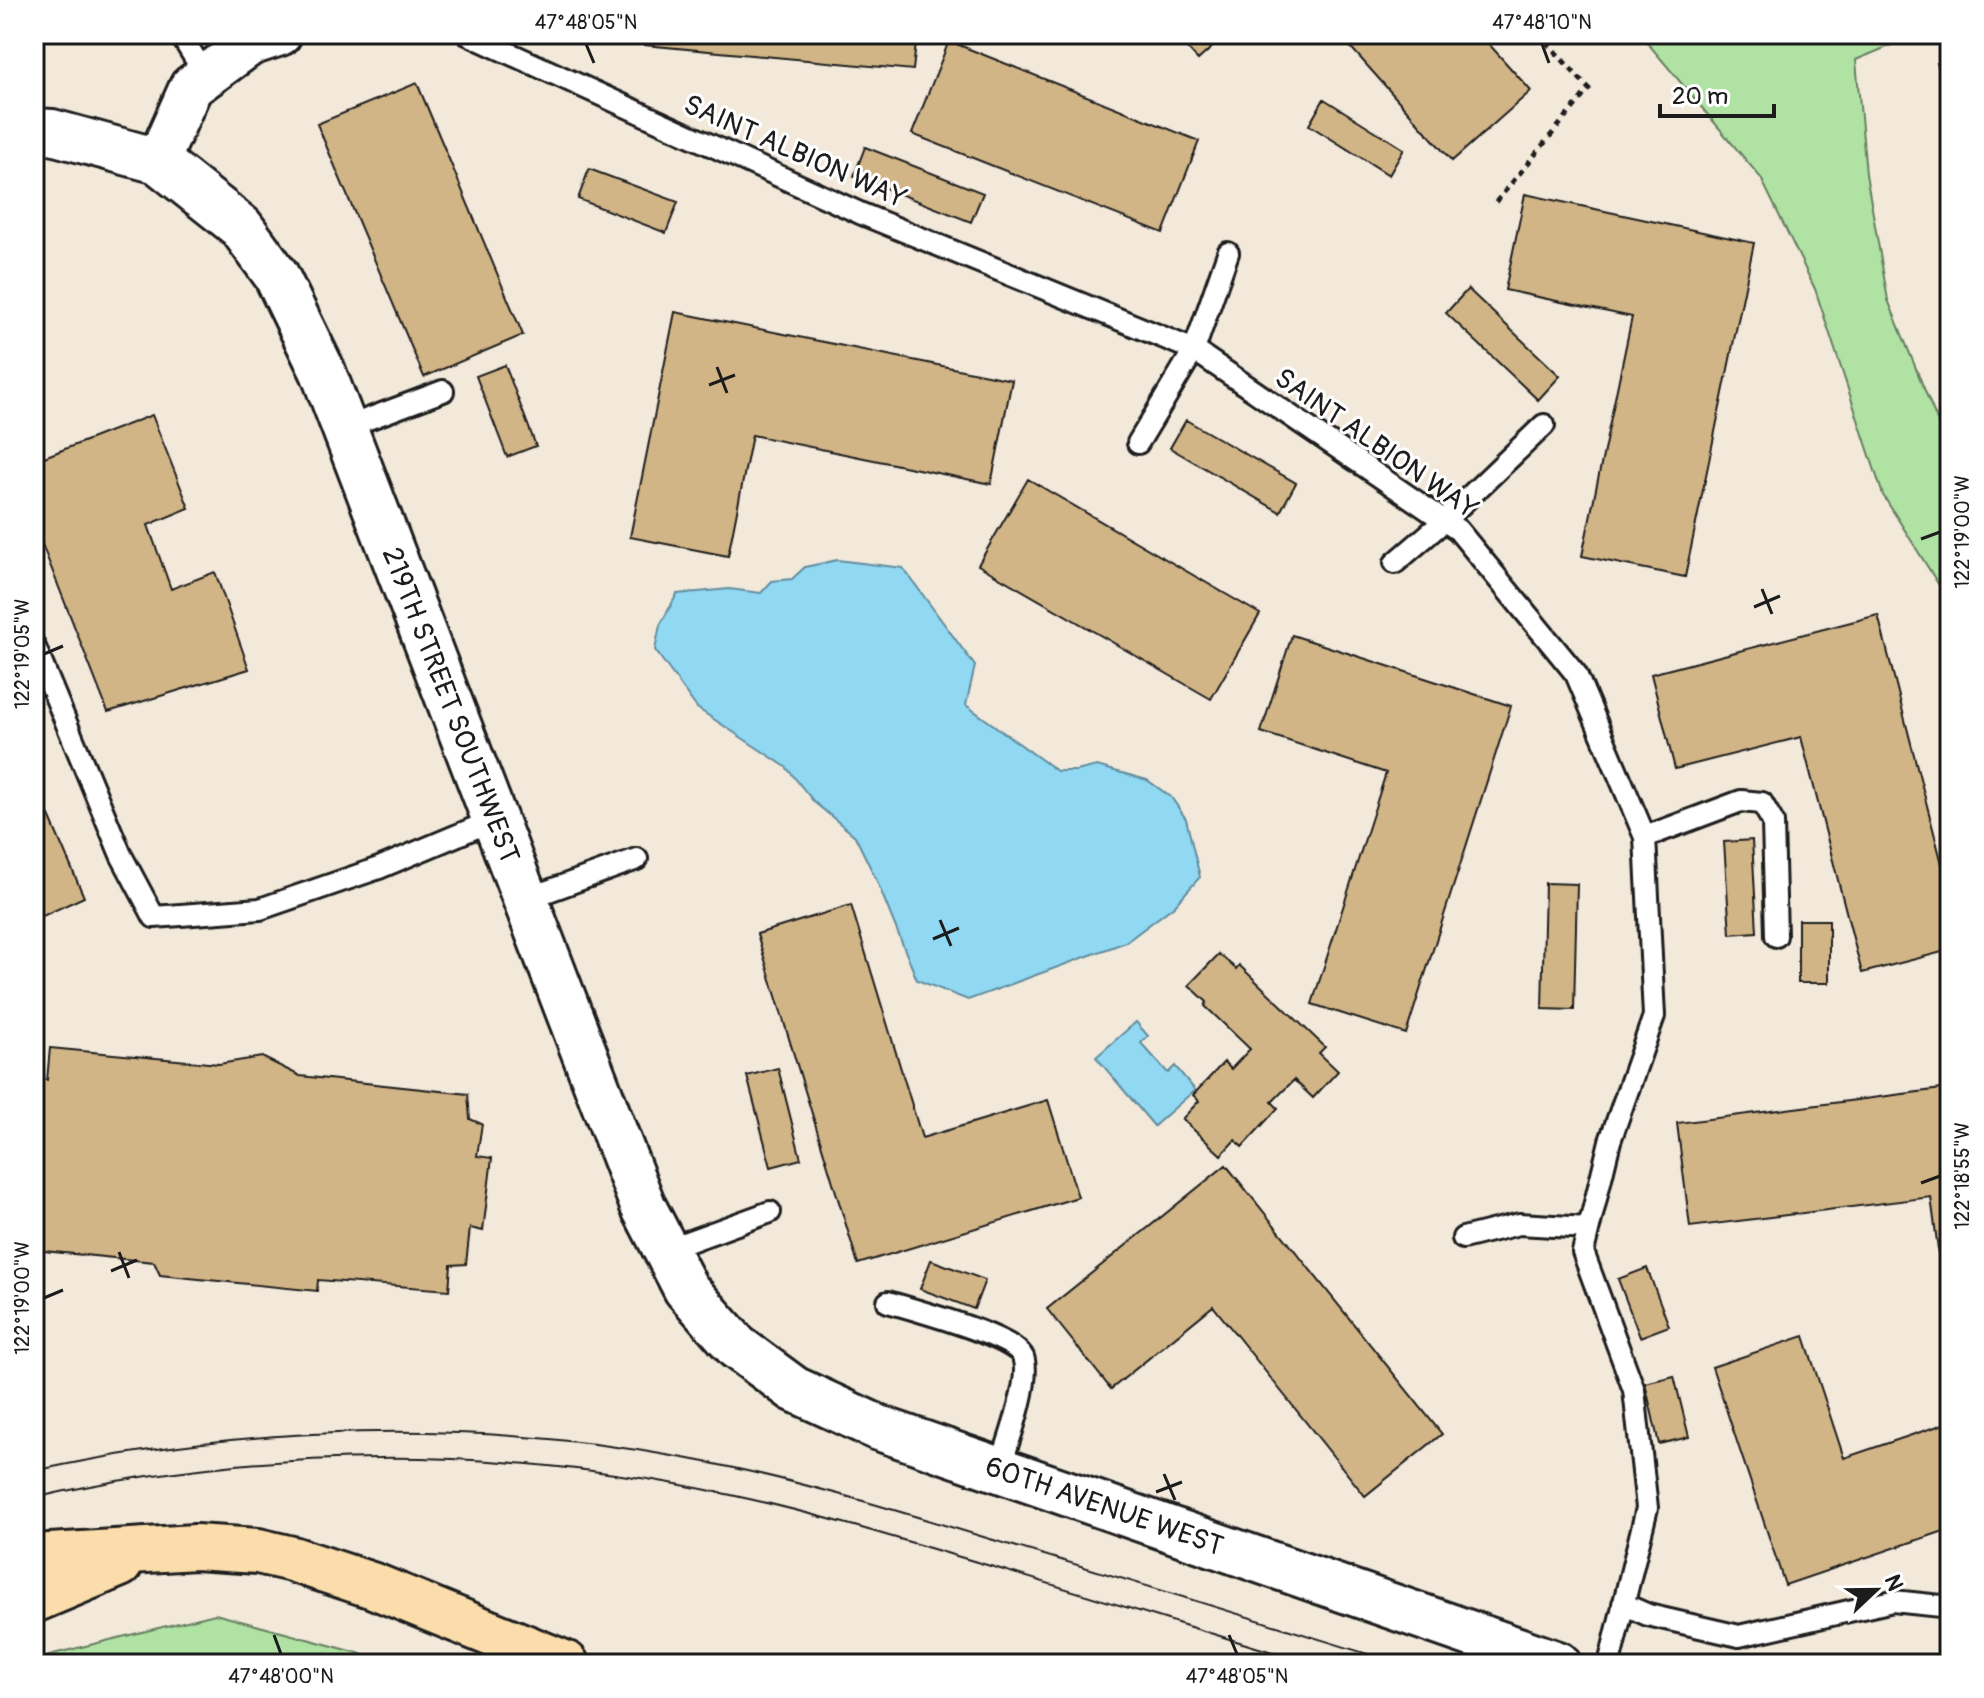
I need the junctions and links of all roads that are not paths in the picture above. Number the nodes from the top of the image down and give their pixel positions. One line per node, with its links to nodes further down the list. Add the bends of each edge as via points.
1 (180, 34): 4 (lane)
2 (280, 34): 4 (street, via 250,44)
3 (467, 34): 8 (lane, SAINT ALBION WAY, via 848,208)
4 (206, 76): 6 (street, via 191,87)
5 (34, 131): 6 (street)
6 (158, 161): 11 (street, 219TH STREET SOUTHWEST, via 241,227 276,275)
7 (1228, 253): 8 (lane)
8 (1194, 350): 12 (lane); 13 (lane, SAINT ALBION WAY)
9 (443, 391): 11 (lane)
10 (1544, 425): 13 (lane)
11 (344, 428): 16 (street, 219TH STREET SOUTHWEST)
12 (1138, 443)
13 (1444, 521): 14 (lane); 17 (lane, SAINT ALBION WAY, via 1458,530 1576,674)
14 (1395, 563)
15 (34, 645): 16 (lane, via 121,855 154,917 260,909 379,868)
16 (496, 819): 19 (street, 219TH STREET SOUTHWEST)
17 (1645, 837): 20 (lane, via 1741,801 1762,803 1773,822); 23 (lane, SAINT ALBION WAY, via 1654,1016 1610,1141)
18 (637, 859): 19 (lane)
19 (526, 899): 25 (street, 219TH STREET SOUTHWEST, via 643,1206)
20 (1776, 936)
21 (770, 1212): 25 (lane)
22 (1557, 1226): 23 (lane); 24 (lane, via 1519,1224); 26 (lane)
23 (1588, 1228): 26 (lane, SAINT ALBION WAY)
24 (1463, 1238)
25 (665, 1250): 27 (street, 219TH STREET SOUTHWEST)
26 (1583, 1252): 34 (lane, via 1634,1390 1647,1508)
27 (686, 1289): 29 (street, 60TH AVENUE WEST, via 737,1347 794,1389 879,1428)
28 (888, 1302): 29 (lane, via 978,1331 1022,1354 1025,1367 1017,1418)
29 (999, 1470): 36 (street, 60TH AVENUE WEST)
30 (160, 1550): 31 (highway); 32 (highway); 35 (highway, via 226,1548 292,1559 374,1586)
31 (34, 1557)
32 (34, 1600)
33 (1950, 1603): 34 (lane, via 1893,1601 1739,1636)
34 (1623, 1604): 37 (lane)
35 (566, 1664)
36 (1558, 1664)
37 (1609, 1664)

